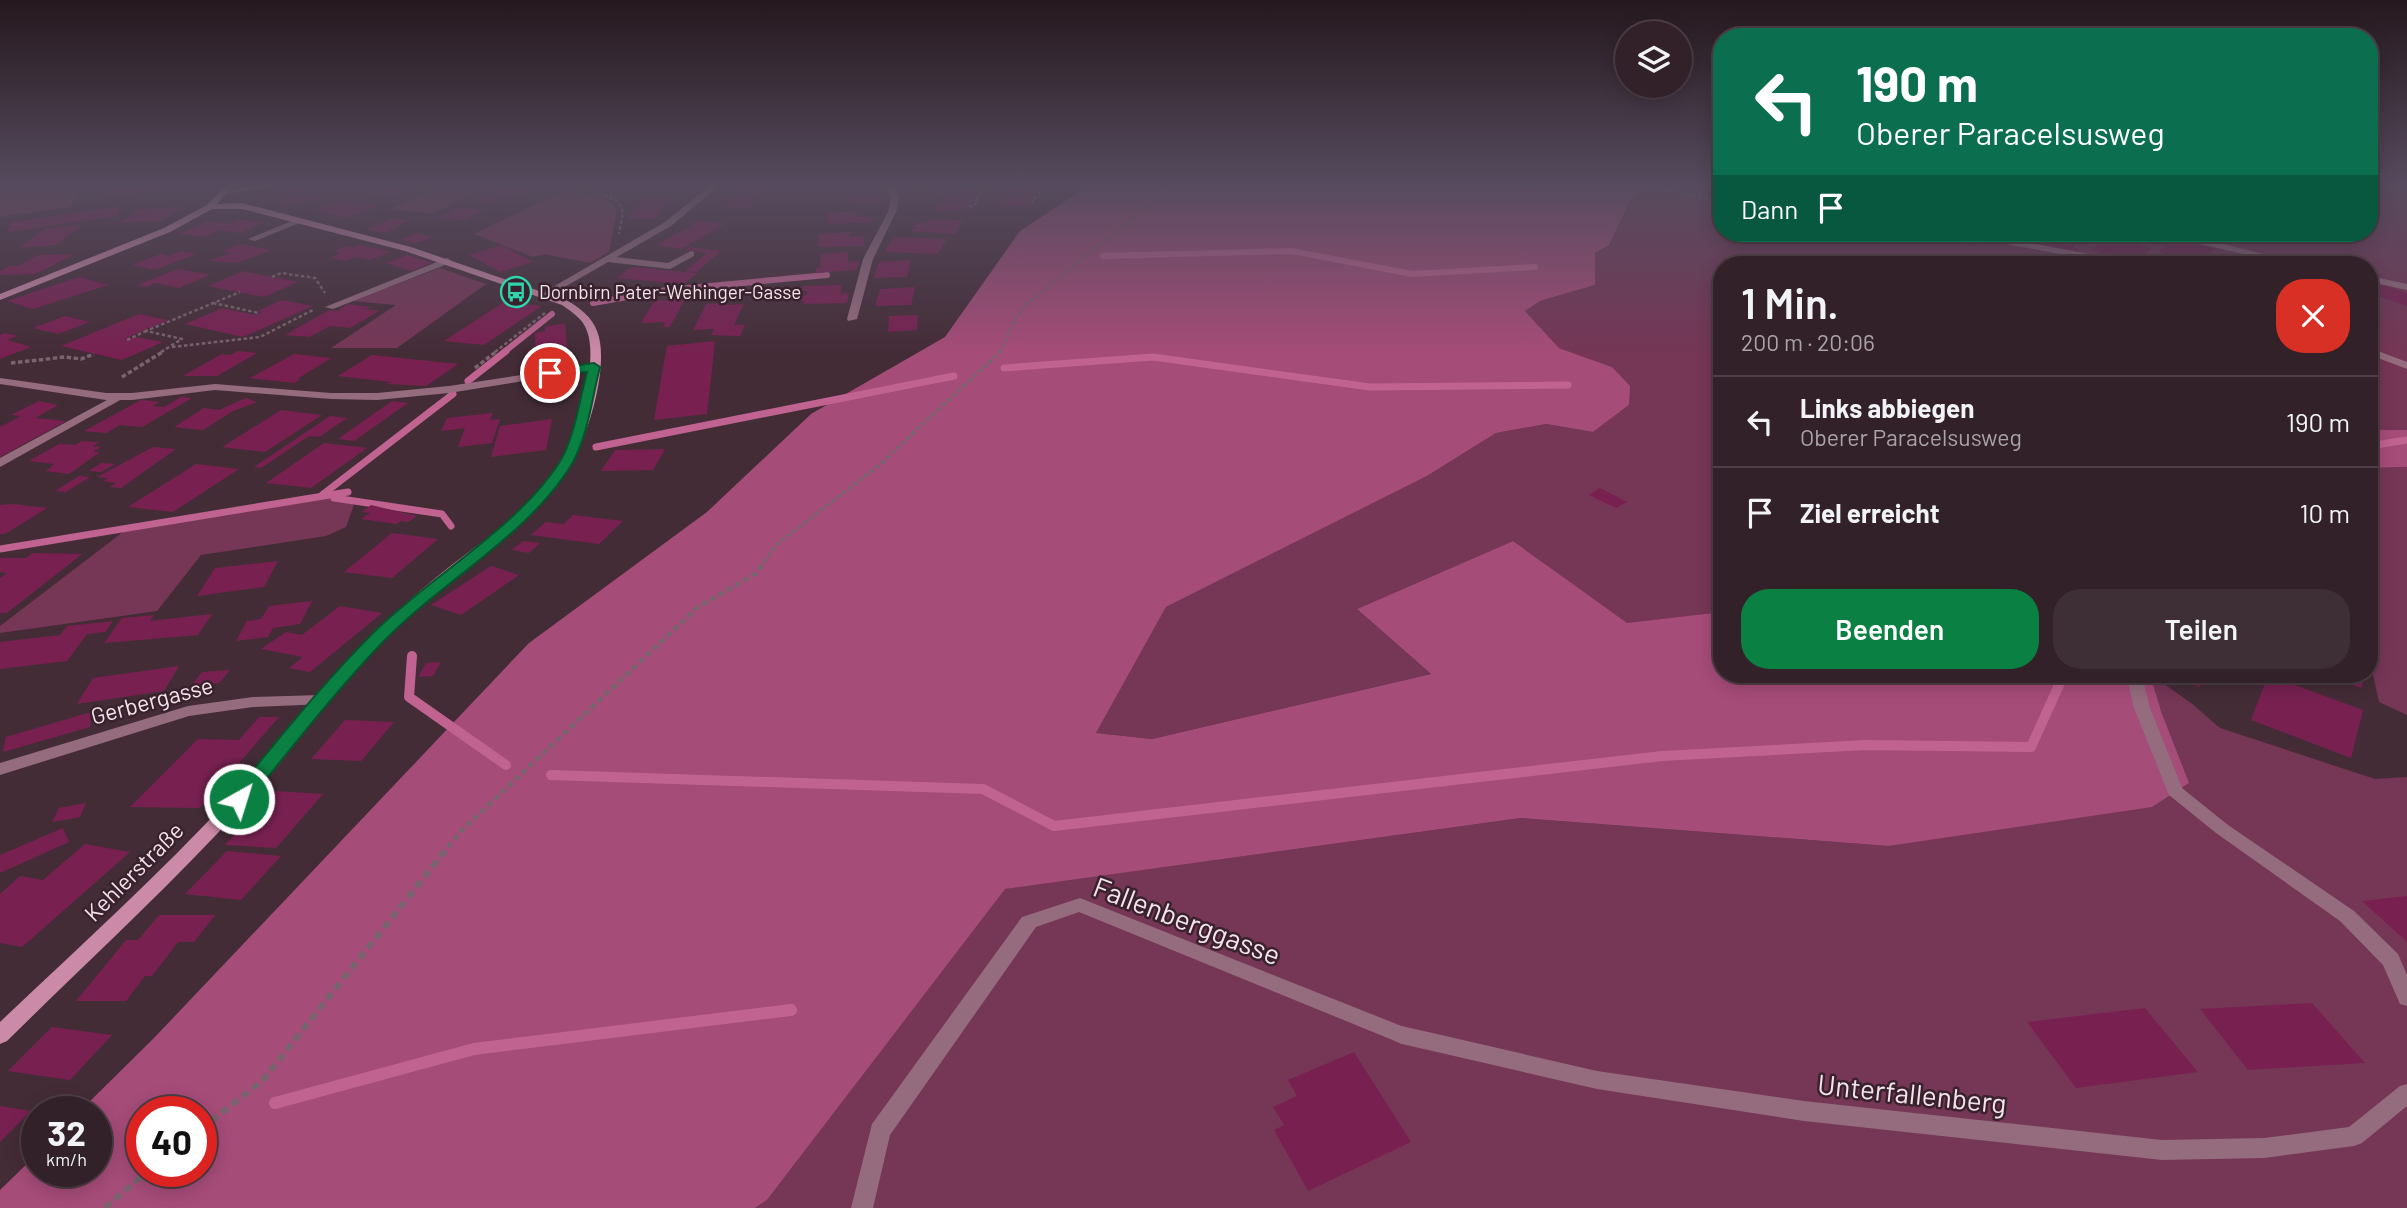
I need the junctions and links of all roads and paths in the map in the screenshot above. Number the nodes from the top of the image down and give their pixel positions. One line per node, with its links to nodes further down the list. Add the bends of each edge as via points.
1 (139, 241): 20 (street)
2 (373, 241): 14 (street)
3 (618, 241): 9 (path)
4 (638, 241): 9 (street)
5 (878, 241): 26 (street, via 865,268)
6 (1104, 241): 47 (path, via 1027,304 1000,353 878,467 775,545 757,573 698,607 461,831 262,1081)
7 (2011, 242): 11 (street)
8 (2211, 242): 12 (street)
9 (620, 252): 13 (street)
10 (691, 254): 13 (street, via 670,266)
11 (2084, 256)
12 (2266, 256)
13 (608, 259): 19 (street)
14 (447, 261): 19 (street); 22 (street)
15 (272, 277): 22 (path, via 281,273 315,278)
16 (2378, 281): 17 (street)
17 (2407, 287)
18 (240, 292): 21 (path)
19 (544, 295): 23 (street)
20 (0, 297)
21 (212, 303): 25 (path); 27 (path)
22 (329, 303)
23 (565, 303): 32 (street, via 584,314 594,332); 36 (path, via 536,319)
24 (314, 309): 29 (path, via 260,337)
25 (259, 313)
26 (852, 320)
27 (146, 331): 28 (path); 29 (path, via 182,339)
28 (127, 340)
29 (172, 347): 37 (path, via 133,373)
30 (94, 354): 33 (path, via 81,359 65,356)
31 (2378, 354): 34 (street)
32 (596, 359): 36 (street); 41 (street, Kehlerstraße, via 574,445 540,496 515,522 425,593)
33 (7, 363)
34 (2407, 366)
35 (0, 381): 37 (street)
36 (446, 389): 38 (street, via 378,397 201,387)
37 (84, 394): 38 (street)
38 (118, 397): 39 (street)
39 (0, 463)
40 (2136, 683): 43 (street, via 2175,790 2222,829 2347,916 2391,960)
41 (320, 700): 42 (street, Gerbergasse, via 253,702 188,711); 44 (street, Kehlerstraße, via 239,799)
42 (0, 769)
43 (2407, 998)
44 (0, 1035)
45 (1402, 1035): 46 (street, Unterfallenberg, via 1597,1080 1804,1111 2162,1150 2264,1148 2354,1136); 50 (street, Fallenberggasse, via 1080,905 1029,922 880,1131)
46 (2407, 1093)
47 (217, 1116)
48 (129, 1187): 49 (path)
49 (104, 1208)
50 (862, 1208)

